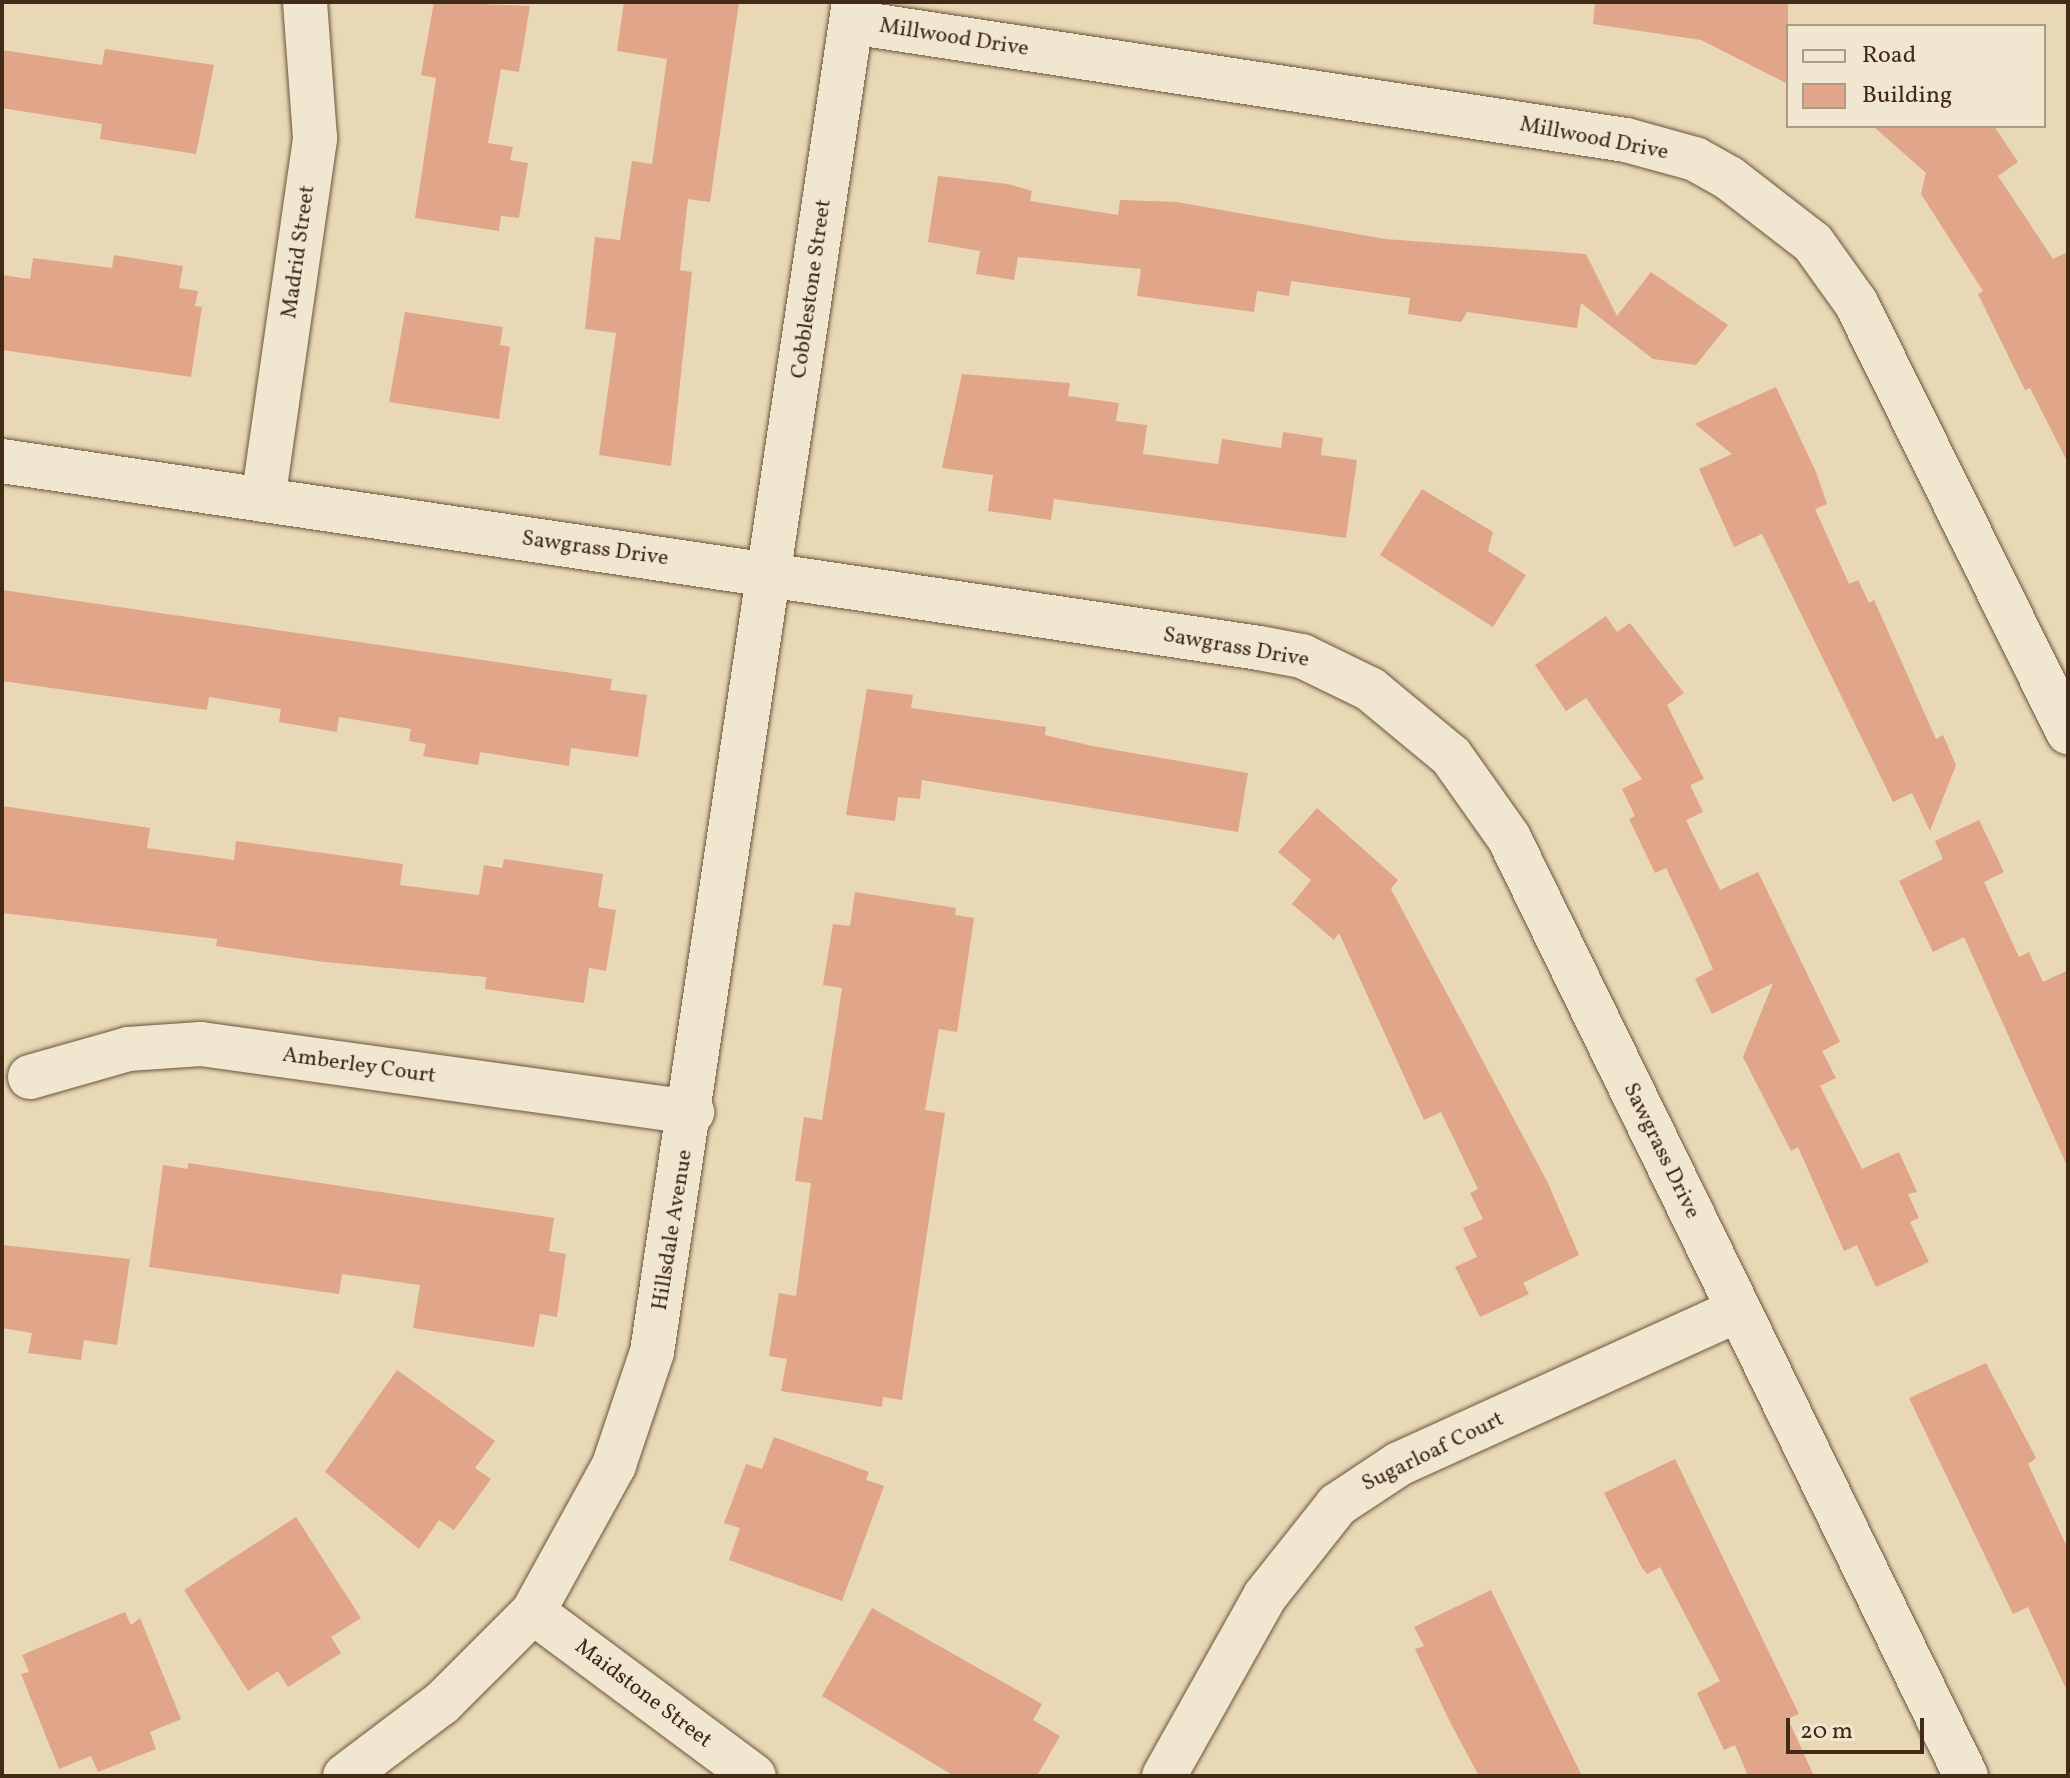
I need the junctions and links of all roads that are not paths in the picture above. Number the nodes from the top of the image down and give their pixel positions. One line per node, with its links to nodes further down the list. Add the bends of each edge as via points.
1 (305, 2): 4 (street, Madrid Street, via 315,138)
2 (852, 12): 5 (street, Cobblestone Street); 6 (street, Millwood Drive, via 1626,140 1695,159 1729,178 1813,243 1856,303)
3 (2, 461): 4 (street, Sawgrass Drive)
4 (263, 500): 5 (street, Sawgrass Drive)
5 (770, 575): 8 (street, Hillsdale Avenue); 9 (street, Sawgrass Drive, via 1302,656 1397,709 1474,783 1509,838)
6 (2068, 732)
7 (30, 1077): 8 (street, Amberley Court, via 128,1049 201,1044)
8 (692, 1112): 10 (street, Hillsdale Avenue, via 665,1292 633,1412 584,1527)
9 (1739, 1310): 13 (street, Sugarloaf Court, via 1399,1464 1337,1505 1265,1596); 14 (street, Sawgrass Drive)
10 (533, 1612): 11 (street, Hillsdale Avenue, via 442,1703); 12 (street, Maidstone Street)
11 (345, 1776)
12 (754, 1776)
13 (1164, 1776)
14 (1966, 1776)

